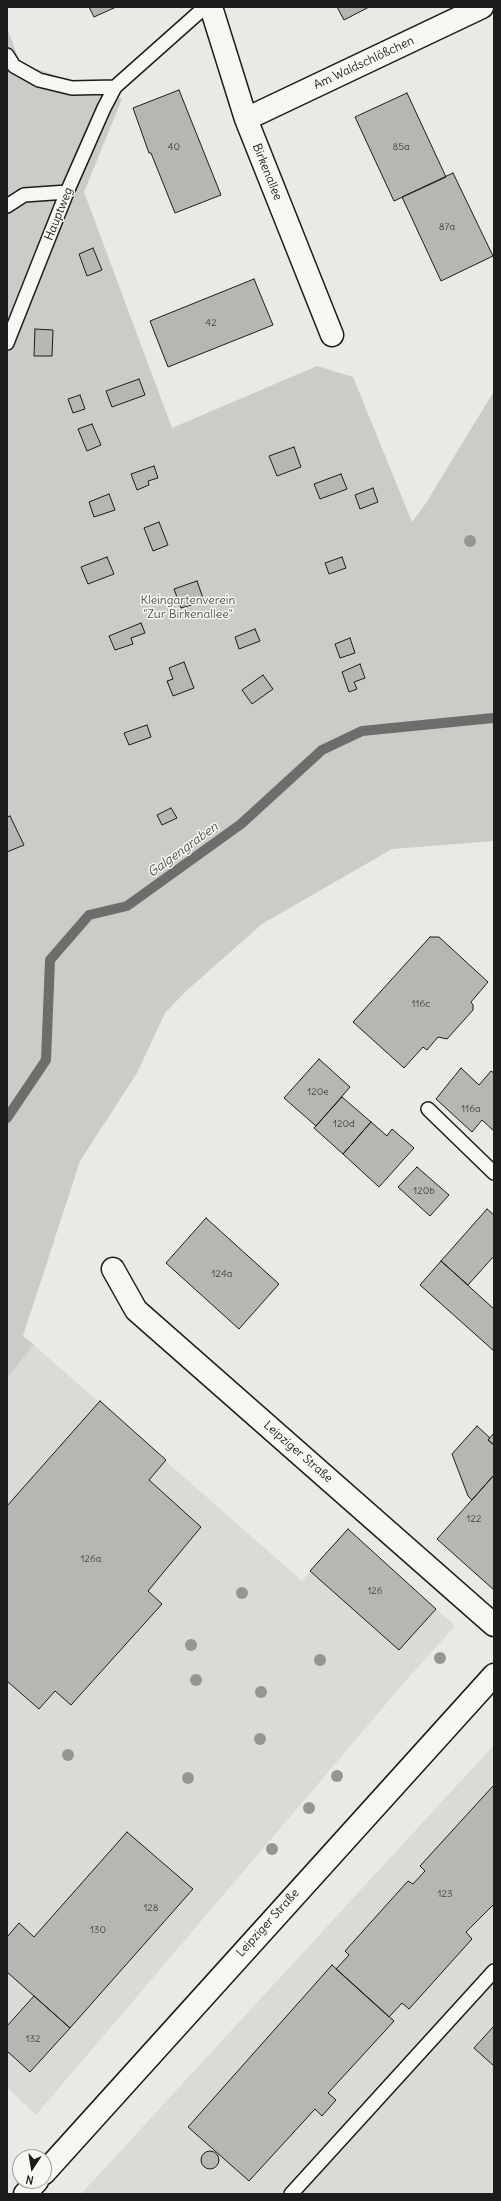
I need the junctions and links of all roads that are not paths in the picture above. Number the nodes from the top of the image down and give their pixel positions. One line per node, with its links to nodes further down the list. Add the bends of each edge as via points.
1 (205, 7): 5 (lane)
2 (211, 7): 6 (street, Birkenallee)
3 (482, 7): 6 (street, Am Waldschlößchen)
4 (7, 55): 5 (lane, via 14,66 39,80 72,88)
5 (115, 86): 7 (lane, Hauptweg)
6 (246, 119): 9 (street, Birkenallee)
7 (68, 192): 8 (lane, via 24,195); 10 (lane, Hauptweg)
8 (7, 206)
9 (332, 334)
10 (7, 343)
11 (428, 1109): 12 (lane)
12 (494, 1173)
13 (113, 1268): 14 (street, Leipziger Straße, via 136,1310)
14 (494, 1625)
15 (494, 1675): 17 (street, Leipziger Straße)
16 (494, 1971): 18 (lane)
17 (52, 2164)
18 (291, 2194)

